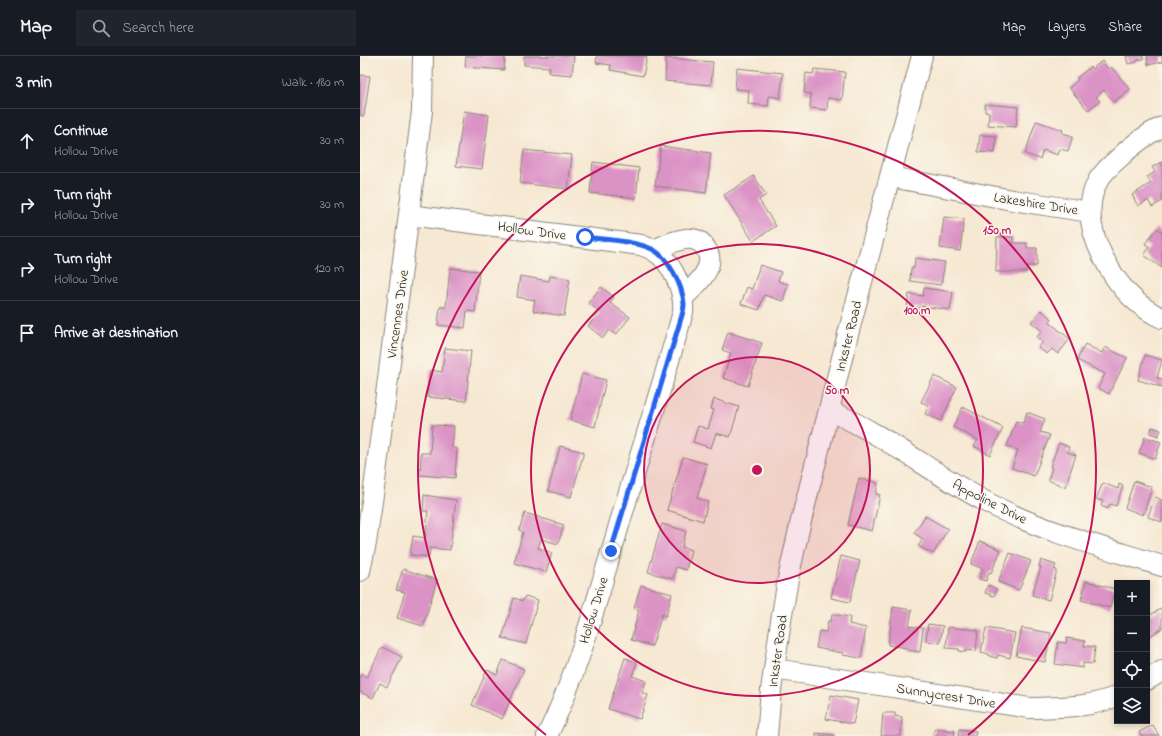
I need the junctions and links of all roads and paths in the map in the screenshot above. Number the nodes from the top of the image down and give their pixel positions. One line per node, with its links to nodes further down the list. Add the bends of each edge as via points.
1 (423, 56): 6 (street, Vincennes Drive, via 422,111)
2 (922, 56): 4 (street, Inkster Road)
3 (1162, 127): 5 (street, Lakeshire Drive, via 1148,134 1109,167 1099,179)
4 (891, 177): 5 (street, Lakeshire Drive); 10 (street, Inkster Road)
5 (1090, 212): 9 (street, via 1094,236 1111,271 1131,296)
6 (409, 215): 7 (street, Hollow Drive, via 624,242); 12 (street, Vincennes Drive, via 369,524)
7 (654, 250): 8 (street, Hollow Drive, via 676,276); 8 (street, via 691,238 703,243 710,254 708,268)
8 (683, 298): 17 (street, Hollow Drive, via 683,312 584,641 563,703)
9 (1162, 318)
10 (830, 411): 11 (street, Appoline Drive, via 850,419 996,507 1051,530); 13 (street, Inkster Road, via 788,579)
11 (1162, 566)
12 (360, 571)
13 (774, 669): 16 (street, Sunnycrest Drive, via 1030,708 1084,705); 18 (street, Inkster Road)
14 (1162, 671): 15 (street)
15 (1150, 678)
16 (1114, 697)
17 (547, 736)
18 (767, 736)

